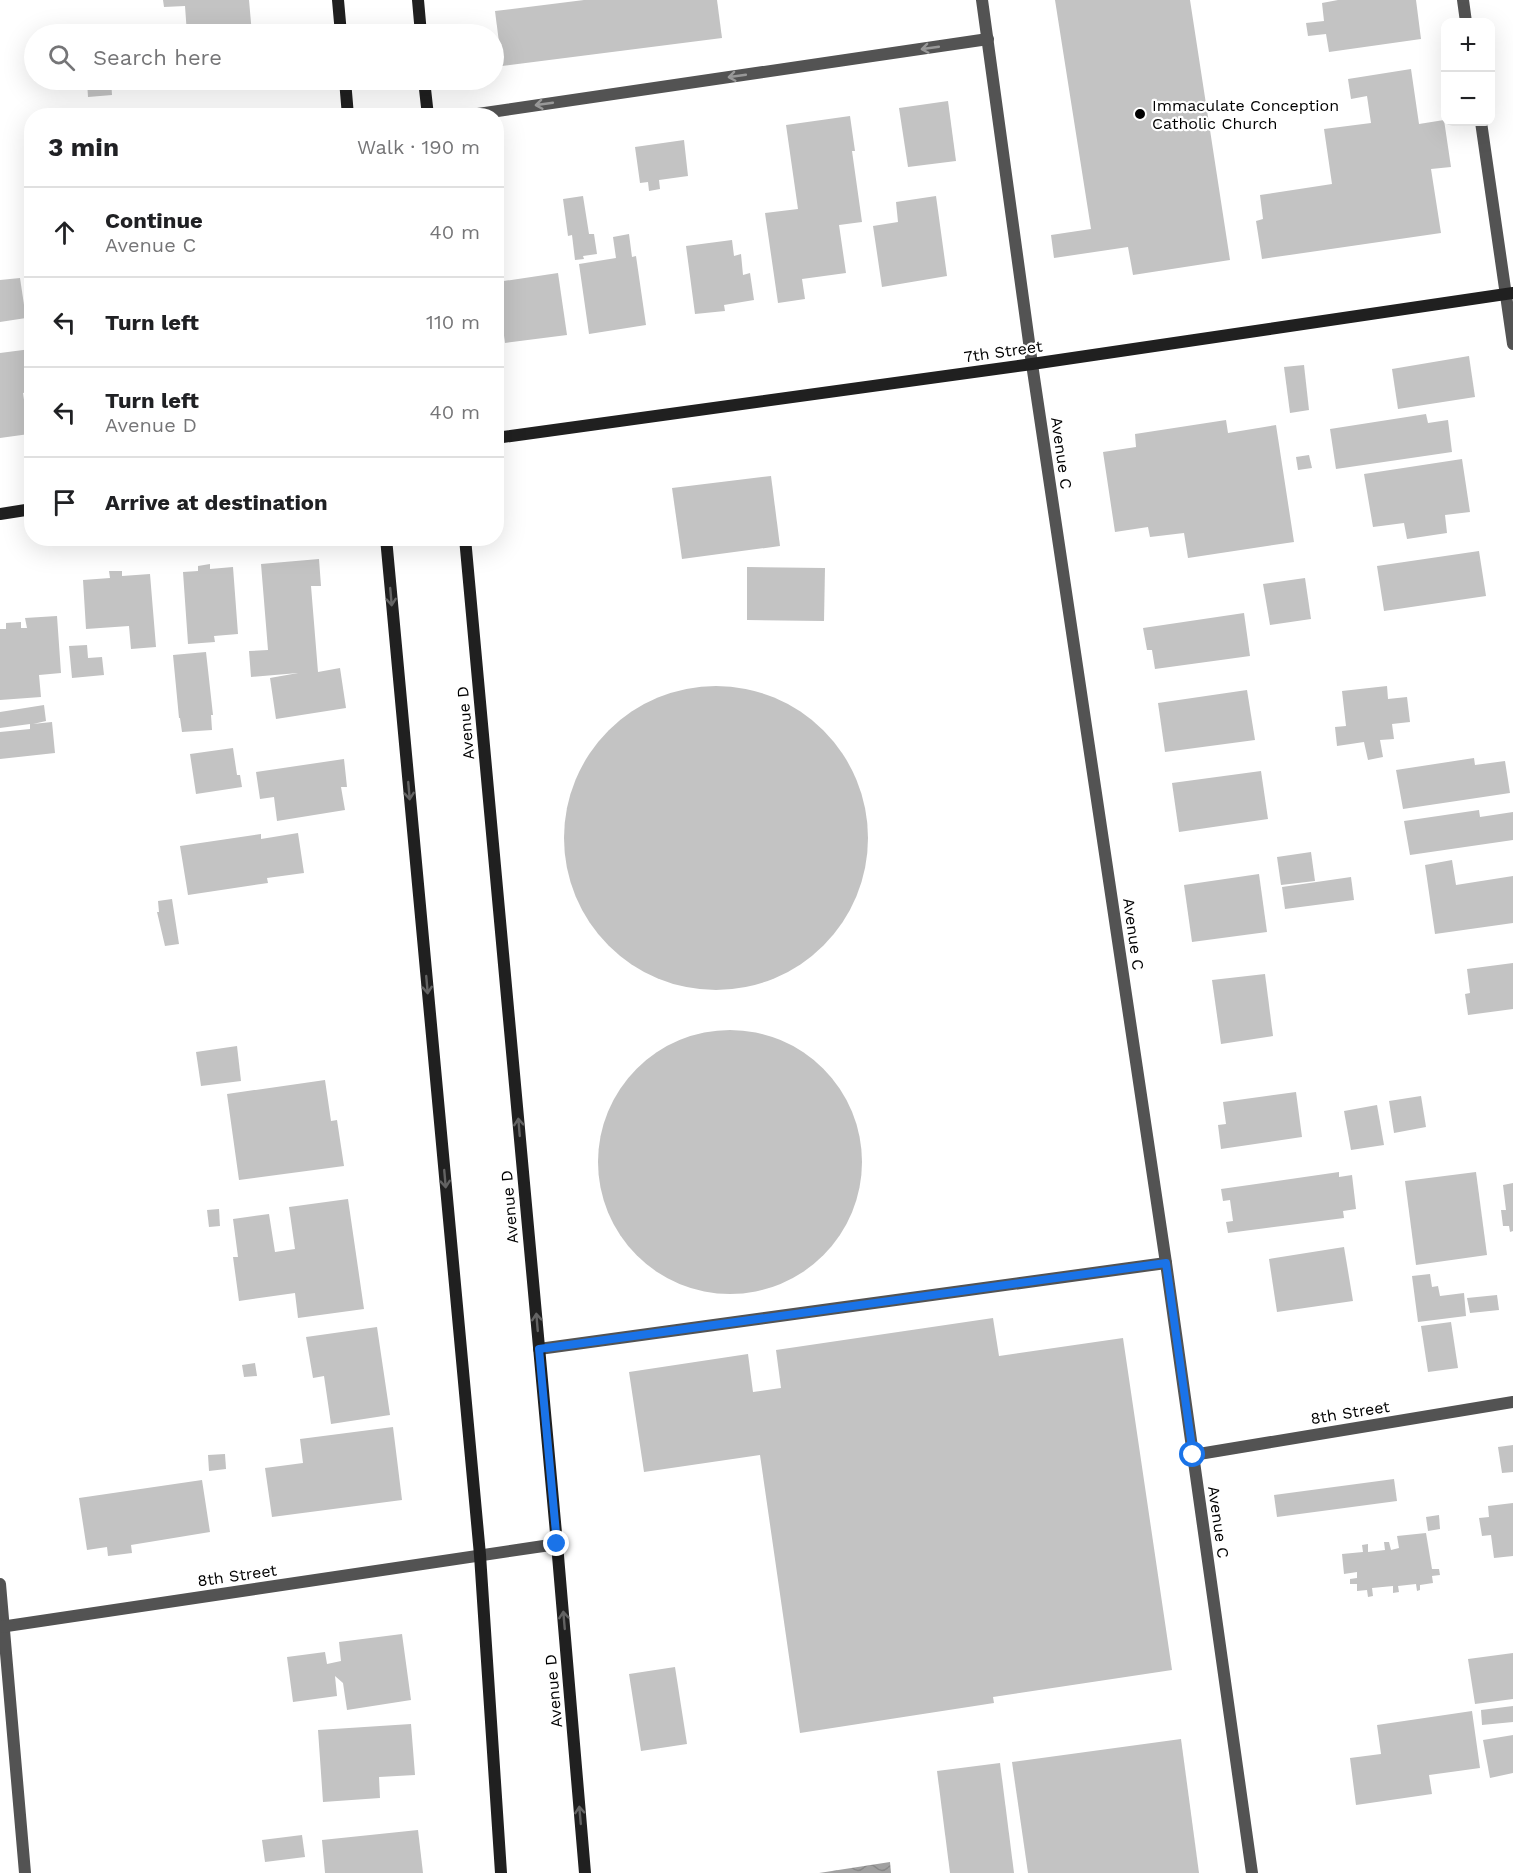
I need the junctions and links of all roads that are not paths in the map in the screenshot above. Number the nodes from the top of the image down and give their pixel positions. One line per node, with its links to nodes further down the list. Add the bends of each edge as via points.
1 (338, 0): 6 (street)
2 (418, 0): 7 (street)
3 (982, 0): 8 (street, Avenue C)
4 (1463, 0): 5 (street)
5 (1465, 18)
6 (340, 24)
7 (420, 24)
8 (988, 39): 13 (street, one-way to 13); 17 (street, Avenue C)
9 (346, 90): 11 (street)
10 (425, 90): 12 (street)
11 (347, 108)
12 (427, 108)
13 (504, 110)
14 (1482, 126): 15 (street)
15 (1509, 294): 16 (street); 17 (street, 7th Street)
16 (1513, 344)
17 (1032, 364): 18 (street, 7th Street); 23 (street, Avenue C)
18 (504, 437)
19 (24, 510): 20 (street)
20 (0, 514)
21 (387, 546): 28 (street, one-way to 28)
22 (466, 546): 24 (street, Avenue D, one-way to 22)
23 (1166, 1263): 24 (street); 26 (street, Avenue C)
24 (539, 1349): 27 (street, Avenue D)
25 (1513, 1402): 26 (street, 8th Street)
26 (1193, 1455): 34 (street, Avenue C)
27 (557, 1544): 28 (street, 8th Street); 33 (street, Avenue D, one-way to 27)
28 (480, 1555): 30 (street, 8th Street); 32 (street)
29 (0, 1584): 30 (street)
30 (2, 1627): 31 (street)
31 (25, 1873)
32 (501, 1873)
33 (585, 1873)
34 (1252, 1873)

